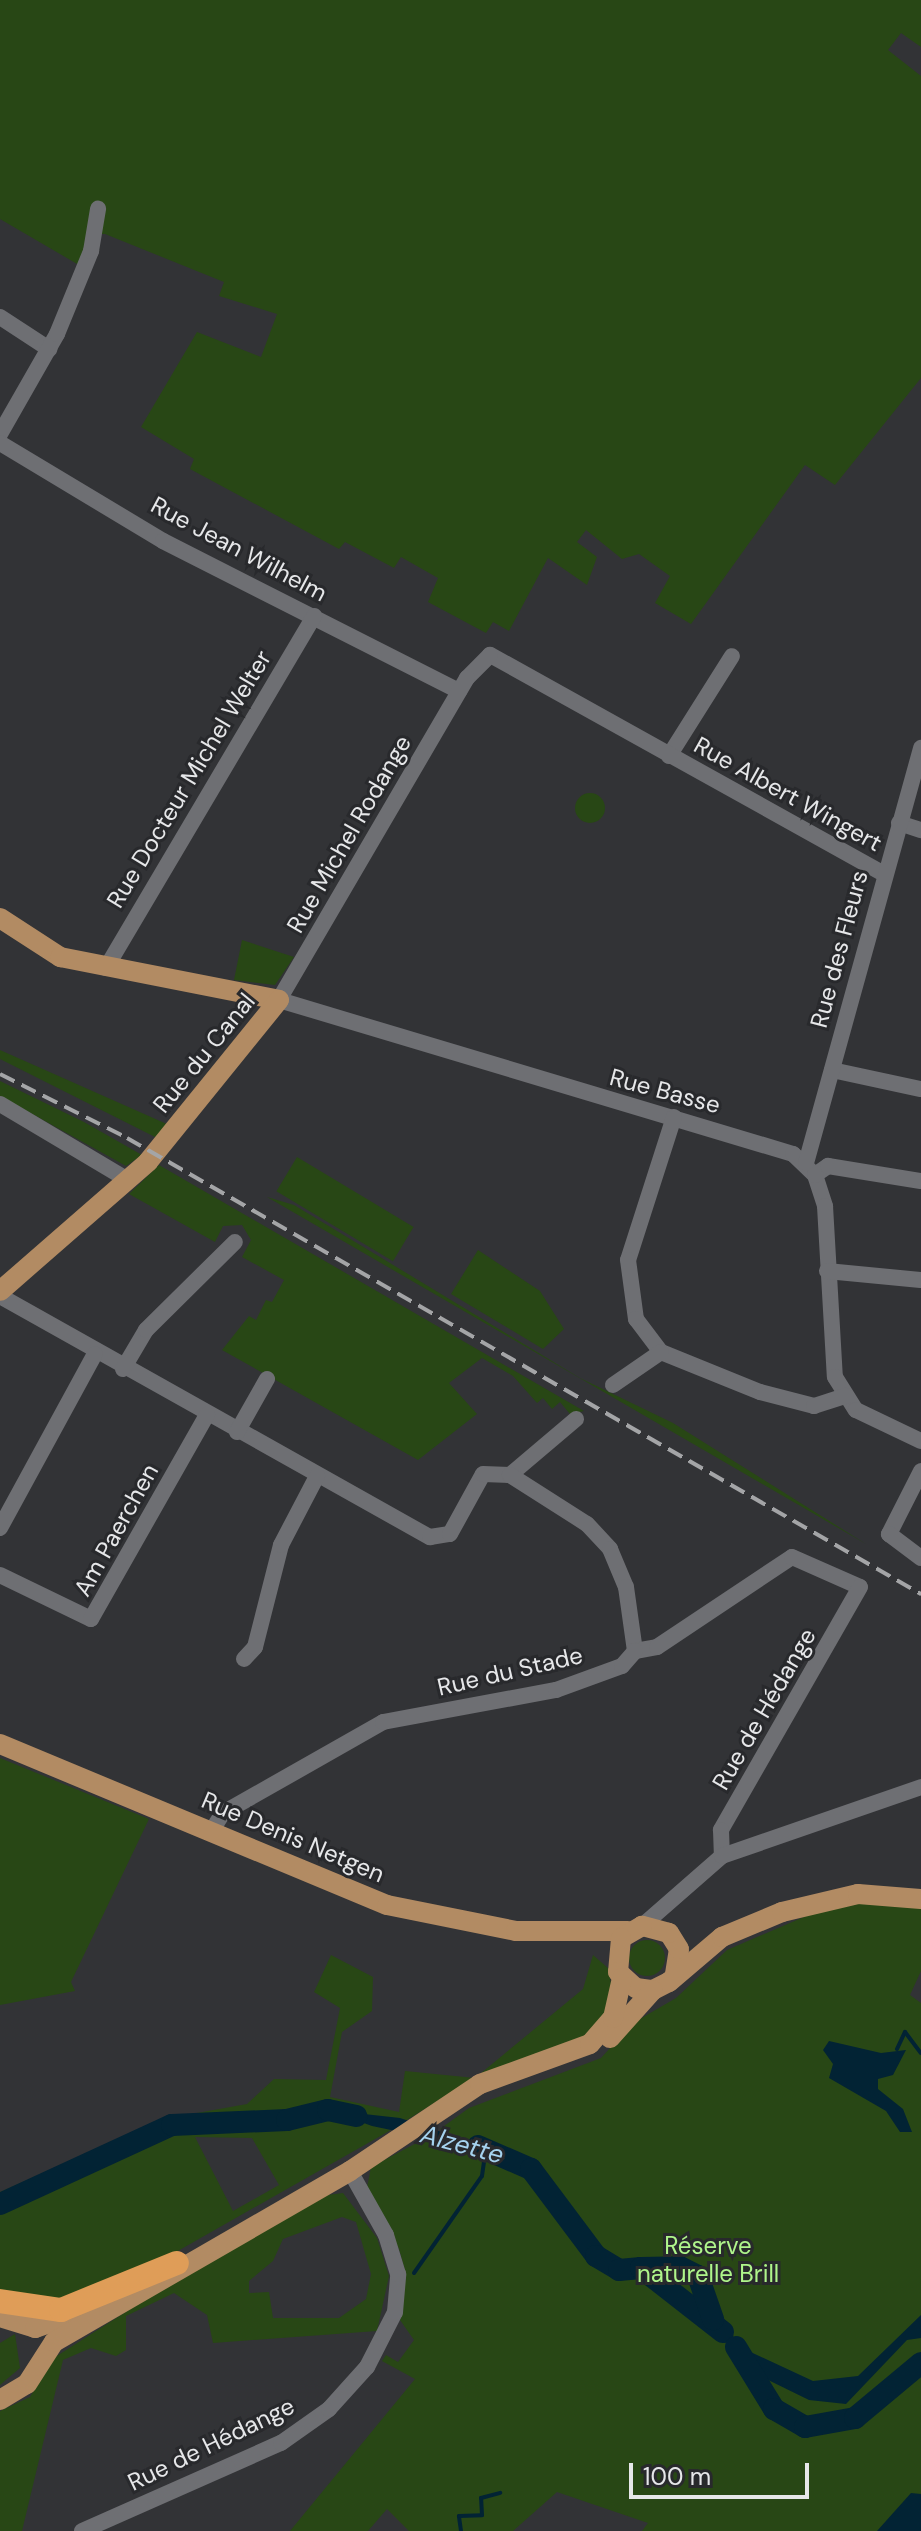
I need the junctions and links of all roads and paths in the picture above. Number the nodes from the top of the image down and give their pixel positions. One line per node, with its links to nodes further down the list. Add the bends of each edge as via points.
1 (98, 209): 3 (street, via 91,251)
2 (0, 317): 3 (street)
3 (49, 349): 4 (street)
4 (0, 434)
5 (0, 443): 6 (street, Rue Jean Wilhelm, via 163,541)
6 (314, 616): 8 (street, Rue Jean Wilhelm); 15 (street, Rue Docteur Michel Welter)
7 (732, 656): 10 (street, Rue Albert Wingert)
8 (459, 691): 10 (street, Rue Albert Wingert, via 480,659 506,659); 16 (street, Rue Michel Rodange)
9 (921, 748): 11 (street, Rue des Fleurs)
10 (669, 756): 13 (street, Rue Albert Wingert)
11 (899, 823): 12 (street); 13 (street, Rue des Fleurs)
12 (921, 830)
13 (884, 874): 17 (street, Rue des Fleurs)
14 (0, 918): 15 (main road, via 60,957)
15 (106, 968): 16 (main road)
16 (279, 1000): 20 (street, Rue Basse); 22 (main road, Rue du Canal, via 169,1138)
17 (832, 1070): 18 (street); 21 (street, Rue des Fleurs)
18 (921, 1089)
19 (0, 1104): 22 (street)
20 (674, 1117): 21 (street, Rue Basse); 28 (street, via 626,1280 636,1319)
21 (810, 1169): 23 (street, via 828,1166); 25 (street, via 825,1206)
22 (128, 1180): 27 (main road)
23 (921, 1181)
24 (235, 1242): 30 (street, via 155,1320)
25 (827, 1271): 26 (street); 33 (street, via 829,1347)
26 (921, 1280)
27 (0, 1294): 29 (street)
28 (661, 1352): 32 (street); 33 (street, via 805,1404)
29 (95, 1354): 30 (street); 41 (street)
30 (123, 1369): 34 (street)
31 (267, 1379): 36 (street)
32 (613, 1385)
33 (845, 1396): 37 (street, via 873,1422)
34 (207, 1415): 36 (street); 43 (street, Am Paerchen, via 91,1619)
35 (576, 1419): 39 (street)
36 (237, 1432): 40 (street)
37 (921, 1441)
38 (921, 1471): 42 (street, via 891,1538)
39 (510, 1475): 40 (street, via 483,1474 442,1538); 45 (street, via 587,1524 610,1549 626,1587)
40 (317, 1476): 46 (street, via 281,1545 255,1647)
41 (0, 1528)
42 (921, 1558)
43 (0, 1575)
44 (860, 1587): 45 (street, Rue du Stade, via 792,1557 657,1647); 50 (street, Rue de Hédange, via 791,1718 721,1830)
45 (635, 1651): 49 (street, Rue du Stade, via 622,1666 556,1690 383,1722 236,1805)
46 (244, 1659)
47 (0, 1744): 49 (main road, Rue Denis Netgen)
48 (921, 1787): 50 (street)
49 (211, 1832): 54 (main road, Rue Denis Netgen, via 387,1905 481,1926)
50 (722, 1856): 51 (street)
51 (677, 1891): 53 (street); 55 (street)
52 (921, 1899): 56 (main road, via 858,1894 814,1901)
53 (635, 1928): 54 (main road, Rue Denis Netgen); 55 (main road, Rue Denis Netgen); 57 (main road)
54 (577, 1935): 57 (main road)
55 (672, 1937): 56 (main road, Rue Denis Netgen); 58 (main road)
56 (722, 1937): 58 (main road)
57 (619, 1971): 59 (main road); 60 (main road, via 613,2018 590,2044 480,2084)
58 (675, 1974): 59 (main road)
59 (653, 1990): 60 (main road, via 580,2061)
60 (429, 2119): 61 (main road)
61 (350, 2171): 62 (main road); 68 (street, Rue de Hédange, via 386,2235 398,2274 395,2312 367,2367 329,2409 281,2443)
62 (281, 2210): 63 (main road); 66 (main road, via 54,2342)
63 (177, 2263): 64 (highway, via 61,2310); 65 (main road, via 62,2322 35,2328)
64 (0, 2301)
65 (7, 2319): 66 (main road, via 32,2343)
66 (33, 2371): 67 (main road, via 17,2394)
67 (0, 2400)
68 (82, 2531)

